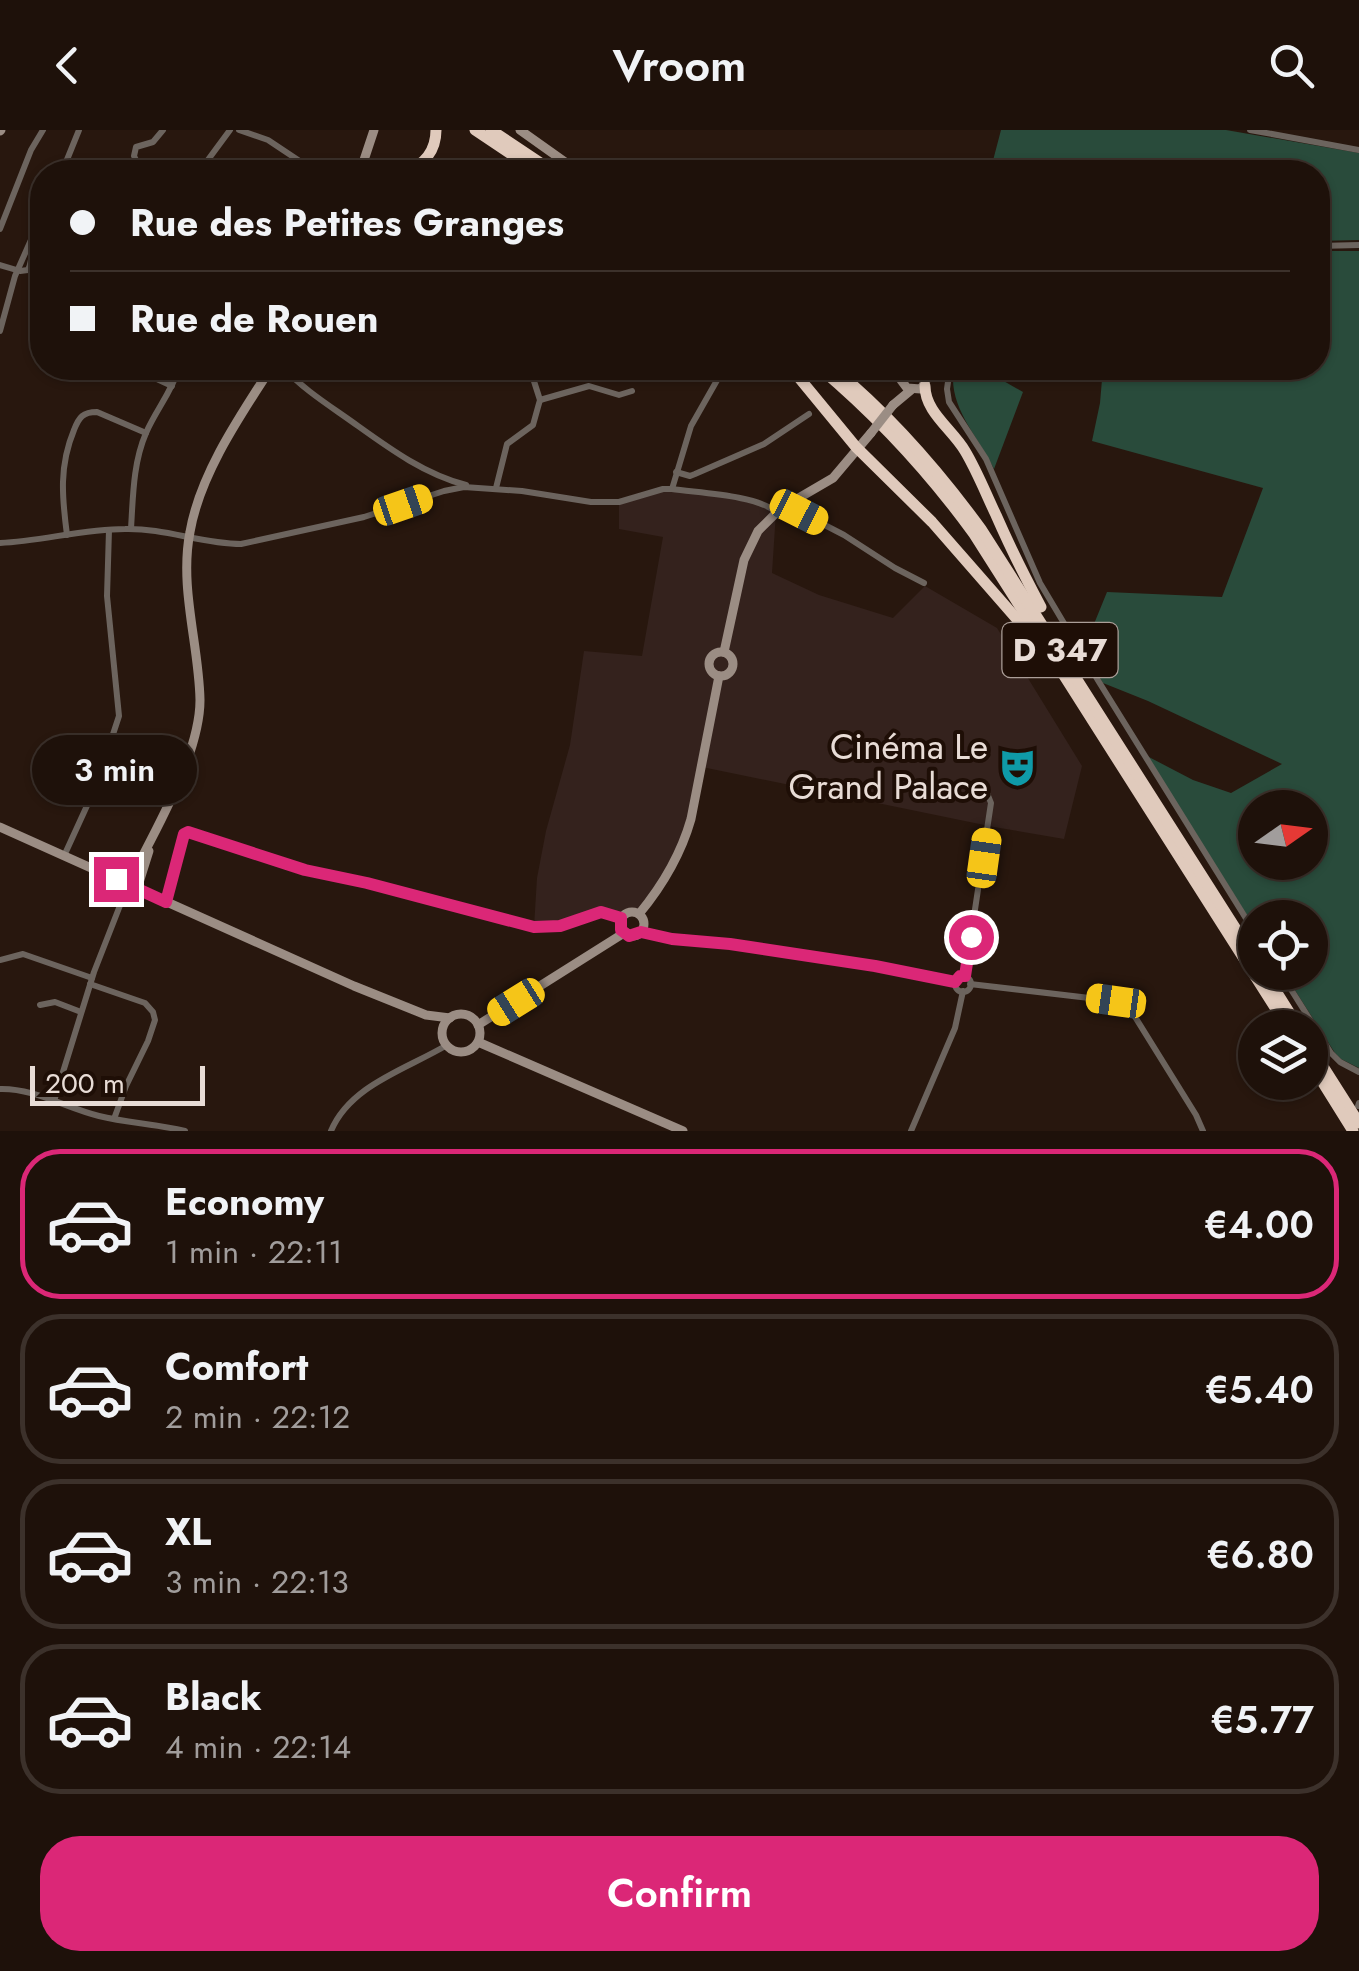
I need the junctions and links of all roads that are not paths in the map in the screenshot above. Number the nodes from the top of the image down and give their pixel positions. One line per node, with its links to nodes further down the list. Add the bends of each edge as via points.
1 (43, 130): 24 (street)
2 (78, 130): 14 (street)
3 (163, 130): 15 (street, via 136,148)
4 (230, 130): 16 (street)
5 (239, 130): 17 (street)
6 (374, 130): 13 (street)
7 (436, 130): 20 (highway)
8 (476, 130): 21 (highway)
9 (492, 130): 22 (highway)
10 (520, 130): 23 (street)
11 (1250, 130): 12 (street)
12 (1359, 150)
13 (366, 155): 18 (street); 19 (highway)
14 (67, 160)
15 (136, 160)
16 (208, 160)
17 (298, 160)
18 (365, 160)
19 (370, 160)
20 (425, 160)
21 (520, 160)
22 (536, 160)
23 (562, 160)
24 (0, 229)
25 (30, 242): 30 (street)
26 (1359, 245): 27 (street)
27 (1330, 246)
28 (30, 258): 30 (street, via 28,270)
29 (0, 265): 30 (street)
30 (17, 271): 31 (street)
31 (0, 331)
32 (159, 380): 45 (street)
33 (174, 380): 45 (street)
34 (264, 380): 61 (street, via 204,484)
35 (296, 380): 53 (street)
36 (534, 380): 47 (street)
37 (717, 380): 52 (street, via 691,426)
38 (801, 380): 51 (highway)
39 (834, 380): 65 (highway, D 347, via 940,489)
40 (846, 380): 65 (highway, D 347, via 954,492)
41 (900, 380): 48 (street)
42 (921, 380): 48 (street)
43 (924, 380): 65 (highway, via 928,404 972,462)
44 (949, 380): 72 (street, via 949,402 986,459 1040,582)
45 (172, 386): 50 (street)
46 (632, 391): 47 (street, via 619,395 589,386)
47 (540, 400): 54 (street, via 533,424 507,444)
48 (895, 402): 51 (street, bridge)
49 (809, 414): 52 (street, via 756,448 690,476)
50 (146, 432): 58 (street, via 134,478); 60 (street, via 97,412 81,416 62,472)
51 (858, 450): 56 (street, via 827,483); 65 (highway)
52 (676, 472): 55 (street)
53 (450, 485): 54 (street); 61 (street, via 364,517 265,540 225,544)
54 (496, 488): 55 (street, via 592,502)
55 (672, 489): 57 (street, via 755,501)
56 (786, 505): 57 (street); 63 (street)
57 (776, 512): 64 (street, via 744,560)
58 (132, 529): 59 (street); 61 (street)
59 (109, 530): 60 (street); 69 (street, via 107,596 119,716)
60 (67, 536): 62 (street)
61 (189, 536): 70 (street, via 198,725)
62 (0, 543)
63 (924, 583)
64 (724, 652): 66 (street, via 733,667); 66 (street, via 709,664)
65 (1065, 665): 76 (highway, D 347); 87 (highway, D 347)
66 (719, 676): 73 (street, via 692,819)
67 (969, 791): 79 (street, via 986,793 991,803)
68 (0, 828): 69 (street)
69 (64, 856): 70 (street)
70 (133, 887): 71 (street); 80 (street)
71 (166, 902): 74 (street, via 188,832 305,870 534,927 601,912); 83 (street)
72 (1238, 906)
73 (639, 914): 74 (street); 75 (street)
74 (621, 918): 77 (street)
75 (641, 932): 77 (street); 81 (street)
76 (1238, 932)
77 (624, 934): 90 (street)
78 (0, 960): 80 (street, via 23,954)
79 (965, 976): 81 (street); 82 (street)
80 (91, 981): 88 (street); 99 (street, via 145,1003 155,1020)
81 (955, 982): 85 (street)
82 (970, 984): 85 (street); 106 (street, via 1124,1006)
83 (354, 986): 89 (street); 91 (street)
84 (1291, 990): 94 (street, via 1330,1054)
85 (962, 991): 105 (street, via 955,1028)
86 (40, 1004): 88 (street)
87 (1277, 1010)
88 (81, 1012): 98 (street)
89 (450, 1018): 90 (street, via 464,1014); 91 (street)
90 (478, 1025): 92 (street)
91 (442, 1031): 93 (street)
92 (478, 1042): 93 (street, via 466,1052); 104 (street)
93 (447, 1046): 103 (street, via 356,1097)
94 (1359, 1072)
95 (1328, 1074): 100 (highway)
96 (0, 1089): 98 (street)
97 (1328, 1090): 107 (highway)
98 (54, 1102): 99 (street)
99 (114, 1119): 101 (street)
100 (1359, 1123)
101 (137, 1127): 102 (street)
102 (185, 1131)
103 (331, 1131)
104 (683, 1131)
105 (911, 1131)
106 (1203, 1131)
107 (1354, 1131)

